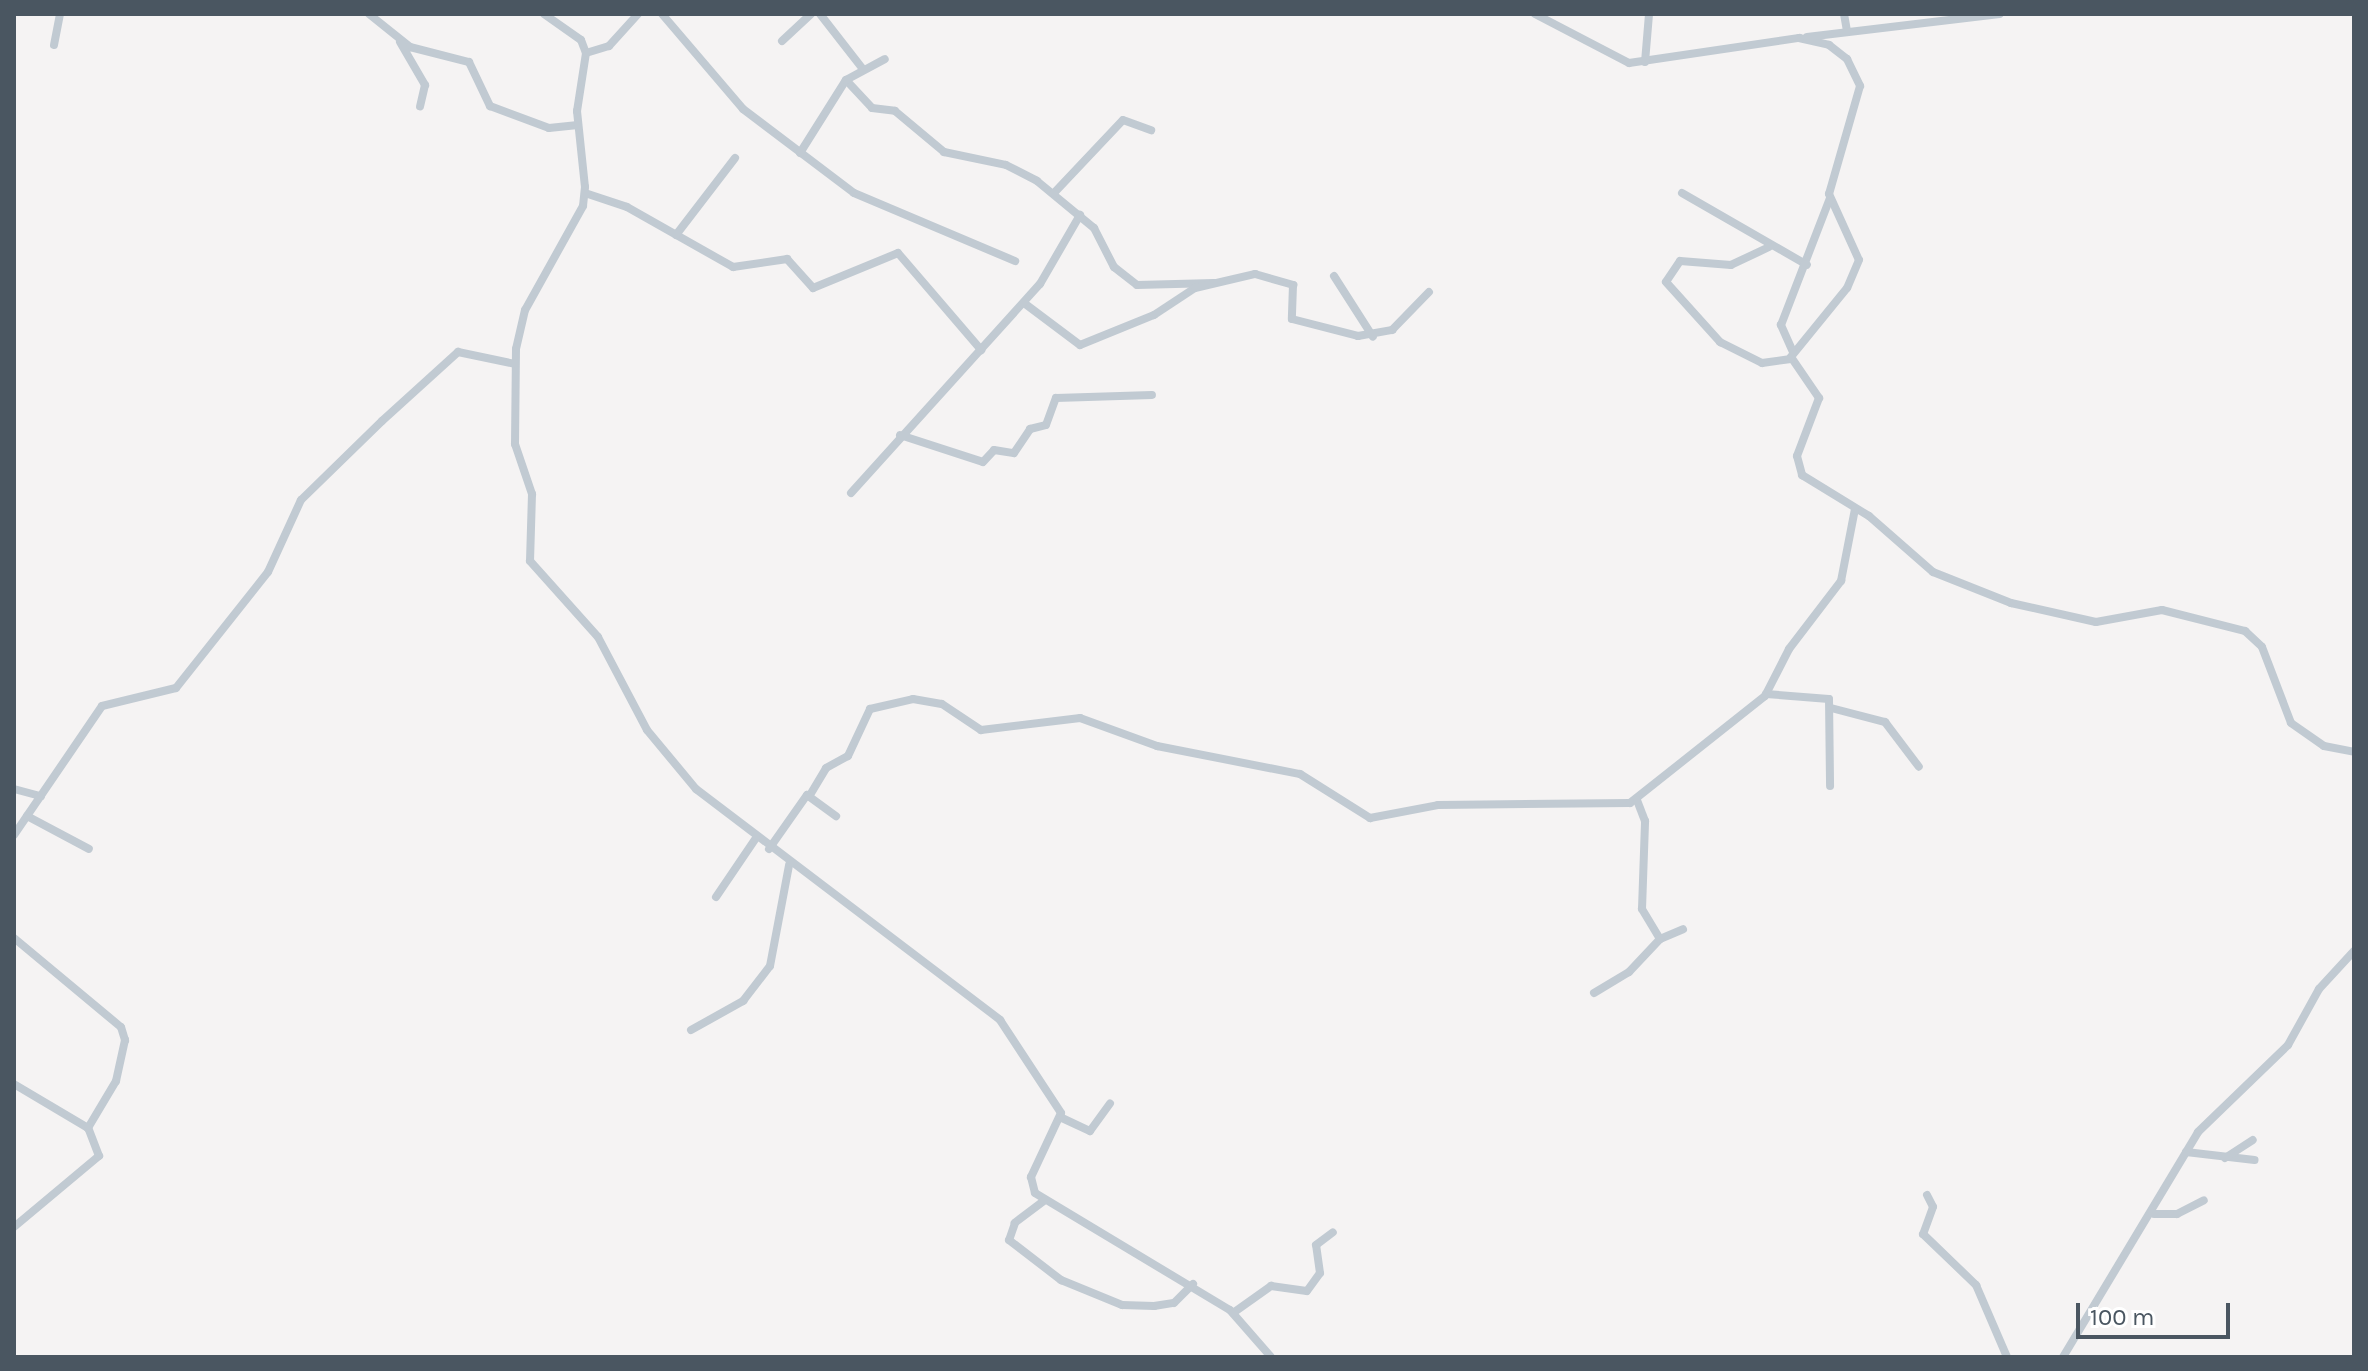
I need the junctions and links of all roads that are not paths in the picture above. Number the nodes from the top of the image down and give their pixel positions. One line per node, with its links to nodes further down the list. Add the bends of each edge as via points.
1 (60, 14): 16 (street)
2 (369, 14): 15 (street)
3 (544, 14): 17 (street, via 581,40)
4 (638, 14): 17 (street, via 609,46)
5 (662, 14): 25 (street, via 707,75)
6 (811, 14): 14 (street)
7 (820, 14): 20 (street)
8 (1535, 14): 19 (street, via 1619,60)
9 (1649, 14): 19 (street)
10 (1844, 14): 12 (street)
11 (2000, 14): 12 (street)
12 (1847, 31): 13 (street)
13 (1799, 38): 19 (street); 30 (street, via 1829,45 1858,77)
14 (782, 41)
15 (400, 42): 22 (street, via 425,85); 23 (street, via 469,62 490,106 549,128)
16 (54, 45)
17 (586, 53): 23 (street)
18 (885, 59): 20 (street)
19 (1645, 62)
20 (862, 68): 21 (street)
21 (846, 80): 25 (street); 28 (street, via 872,108 895,111 944,152 1006,165)
22 (420, 106)
23 (578, 125): 27 (street)
24 (1151, 130): 28 (street, via 1123,120)
25 (800, 153): 34 (street, via 874,204)
26 (735, 158): 32 (street)
27 (585, 193): 32 (street); 43 (street, via 525,310)
28 (1054, 193): 31 (street)
29 (1682, 193): 33 (street)
30 (1830, 198): 35 (street); 42 (street, via 1858,247 1856,275)
31 (1080, 215): 37 (street, via 1114,267 1137,285); 39 (street)
32 (676, 235): 41 (street, via 738,269 787,259 813,288 898,253)
33 (1769, 247): 35 (street); 42 (street, via 1731,265 1680,261 1666,282 1720,342 1762,363)
34 (1015, 261)
35 (1807, 265): 42 (street, via 1780,327)
36 (1334, 276): 40 (street)
37 (1217, 283): 39 (street, via 1080,345); 40 (street, via 1267,272 1293,285 1292,319)
38 (1429, 292): 40 (street, via 1402,322)
39 (1024, 303): 41 (street)
40 (1373, 337)
41 (981, 350): 45 (street)
42 (1792, 356): 47 (street, via 1819,398 1797,464 1809,483)
43 (515, 364): 55 (street, via 453,356 301,500 268,572 176,688 102,706); 60 (street, via 515,444 532,494 530,561 598,637 635,709 682,773)
44 (1152, 395): 45 (street, via 1056,398 1048,423 1030,429 1016,451 994,450 983,462 921,436)
45 (900, 435): 46 (street)
46 (851, 493)
47 (1855, 509): 48 (street, via 1841,581 1789,649); 50 (street, via 1933,572 2056,618 2096,622 2162,610 2245,631 2262,647 2291,723 2324,746)
48 (1766, 694): 49 (street, via 1823,695); 56 (street, via 1669,766)
49 (1831, 708): 51 (street, via 1885,722); 52 (street)
50 (2354, 752)
51 (1919, 767)
52 (1830, 786)
53 (14, 789): 55 (street)
54 (810, 795): 56 (street, via 826,768 848,756 870,709 913,699 942,704 981,730 1080,718 1157,746 1287,770 1313,779 1370,818 1438,805); 58 (street); 62 (street)
55 (41, 796): 57 (street)
56 (1637, 800): 67 (street, via 1645,821 1642,909)
57 (27, 816): 59 (street); 61 (street)
58 (836, 816)
59 (14, 835)
60 (756, 838): 62 (street); 64 (street)
61 (89, 849)
62 (769, 849): 63 (street)
63 (789, 865): 70 (street, via 778,950 765,974 743,1001); 73 (street, via 980,1000 1018,1043)
64 (716, 897)
65 (1683, 929): 67 (street)
66 (14, 938): 74 (street, via 125,1033 116,1081)
67 (1660, 939): 69 (street, via 1629,972)
68 (2354, 951): 76 (street, via 2319,989 2288,1045)
69 (1594, 993)
70 (691, 1030)
71 (14, 1084): 74 (street)
72 (1110, 1103): 73 (street, via 1090,1131)
73 (1062, 1118): 80 (street, via 1031,1177)
74 (88, 1128): 83 (street, via 99,1156)
75 (2253, 1140): 77 (street)
76 (2186, 1152): 77 (street); 82 (street)
77 (2225, 1158): 78 (street)
78 (2255, 1160)
79 (1927, 1195): 88 (street, via 1933,1207 1923,1232 1976,1285)
80 (1045, 1200): 85 (street); 85 (street, via 1015,1223 1009,1240 1061,1280 1122,1305 1154,1306 1174,1303)
81 (2204, 1200): 82 (street, via 2177,1214)
82 (2154, 1214): 89 (street)
83 (14, 1227)
84 (1333, 1232): 86 (street, via 1316,1245 1320,1273 1307,1291 1271,1286)
85 (1193, 1284): 86 (street)
86 (1233, 1313): 87 (street)
87 (1271, 1357)
88 (2007, 1357)
89 (2063, 1357)

